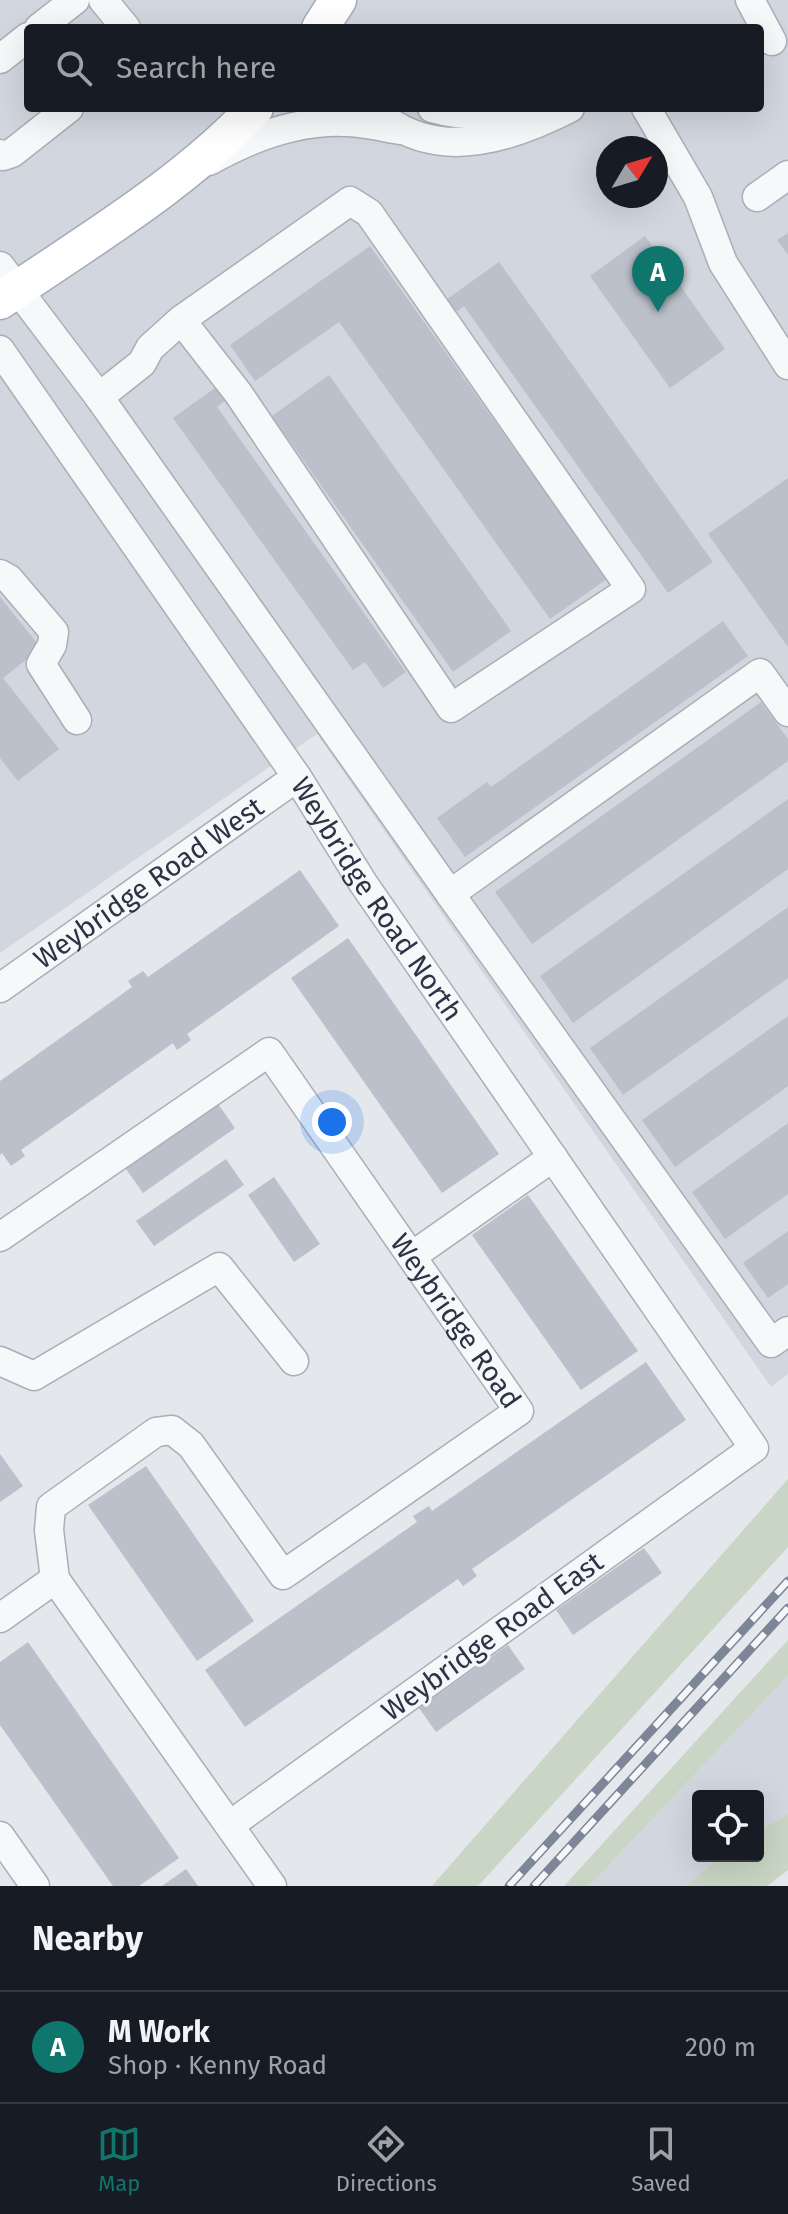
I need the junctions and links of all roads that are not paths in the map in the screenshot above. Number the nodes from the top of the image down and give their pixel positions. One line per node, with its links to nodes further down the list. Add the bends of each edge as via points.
1 (75, 0): 5 (street)
2 (103, 0): 6 (street)
3 (338, 0): 7 (main road)
4 (750, 0): 8 (street)
5 (44, 24)
6 (123, 24)
7 (323, 24)
8 (763, 24)
9 (24, 40): 10 (street)
10 (0, 59)
11 (64, 112): 19 (street, via 12,153)
12 (251, 112): 21 (main road)
13 (375, 112): 18 (street)
14 (447, 112): 15 (street)
15 (510, 112)
16 (562, 112): 18 (street, via 461,144)
17 (648, 112): 26 (street, via 698,197 723,263)
18 (400, 130): 21 (street, via 346,122 303,123 255,140)
19 (0, 154)
20 (788, 175): 22 (street)
21 (170, 184): 23 (main road)
22 (757, 197)
23 (6, 285): 27 (street)
24 (181, 320): 24 (street, via 350,201 369,213 631,589 451,708 238,393); 27 (street, via 150,348 142,363)
25 (0, 350): 31 (street, Weybridge Road North)
26 (788, 365)
27 (99, 397): 32 (street)
28 (0, 574): 30 (street, via 54,632 41,664)
29 (788, 712): 32 (street, via 760,673)
30 (77, 720)
31 (297, 777): 33 (street, Weybridge Road West); 34 (street, Weybridge Road North, via 363,883)
32 (450, 894): 37 (street, via 771,1343)
33 (0, 988)
34 (553, 1157): 36 (street); 40 (street, Weybridge Road North)
35 (0, 1237): 36 (street, Weybridge Road, via 269,1052)
36 (412, 1256): 41 (street, Weybridge Road, via 519,1411 283,1575 191,1445 172,1430 156,1432 51,1507)
37 (788, 1331)
38 (0, 1361): 39 (street, via 34,1376 219,1267)
39 (294, 1361)
40 (754, 1448): 43 (street, Weybridge Road East)
41 (55, 1579): 42 (street); 43 (street)
42 (0, 1618)
43 (230, 1825): 46 (street)
44 (0, 1836): 45 (street)
45 (35, 1886)
46 (272, 1886)

